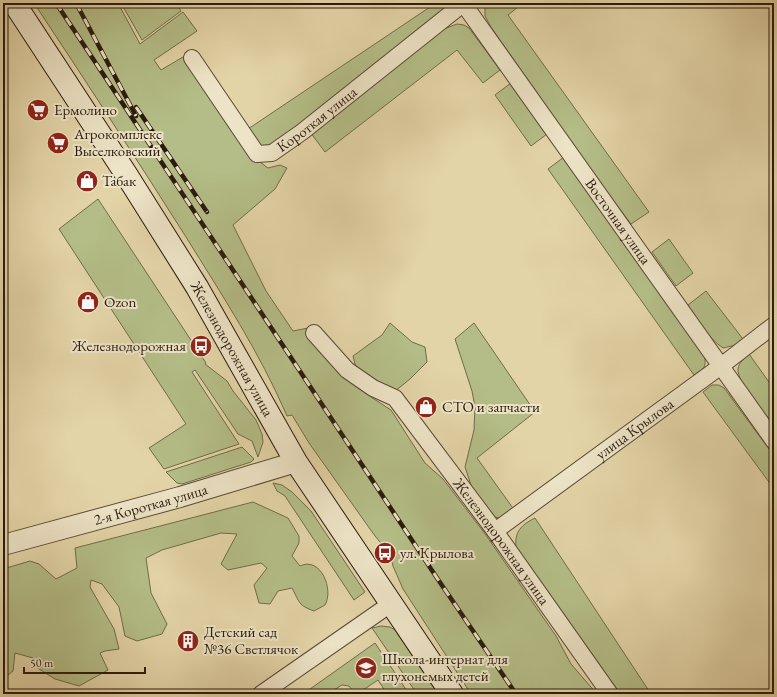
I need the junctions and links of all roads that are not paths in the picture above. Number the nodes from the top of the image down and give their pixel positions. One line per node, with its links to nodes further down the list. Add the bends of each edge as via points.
1 (14, 3): 8 (main road, Железнодорожная улица, via 197,287)
2 (463, 3): 3 (street, Короткая улица, via 334,108 272,154 257,154); 6 (street, Восточная улица)
3 (192, 58)
4 (774, 325): 6 (street, улица Крылова)
5 (314, 333): 9 (street, Железнодорожная улица, via 347,370 373,388 396,398)
6 (721, 366): 7 (street, Восточная улица); 9 (street, улица Крылова)
7 (774, 441)
8 (296, 462): 10 (street, 2-я Короткая улица, via 180,497); 11 (main road, Железнодорожная улица)
9 (495, 531): 14 (street, Железнодорожная улица)
10 (3, 545)
11 (392, 603): 12 (street); 13 (main road, Железнодорожная улица)
12 (261, 694)
13 (452, 694)
14 (610, 694)

